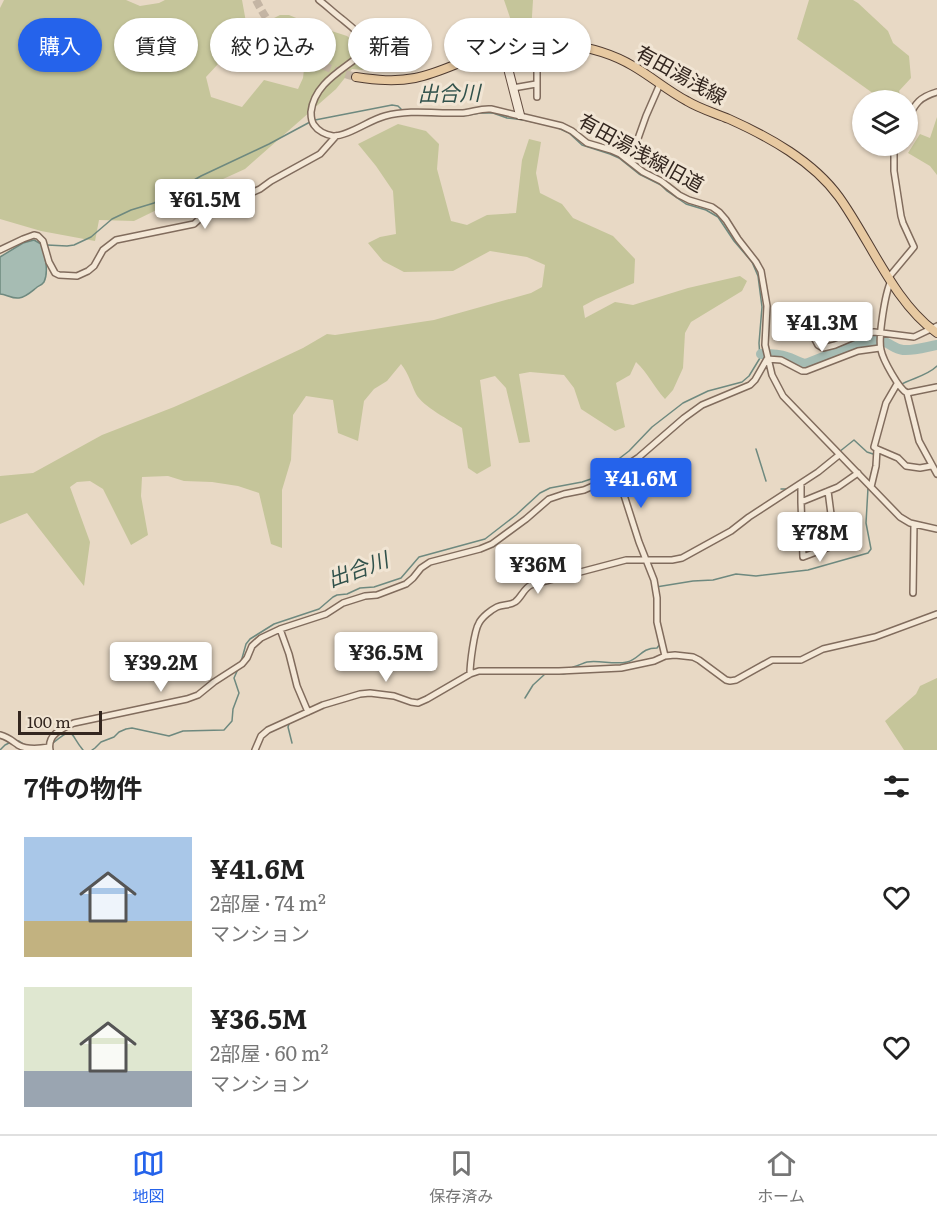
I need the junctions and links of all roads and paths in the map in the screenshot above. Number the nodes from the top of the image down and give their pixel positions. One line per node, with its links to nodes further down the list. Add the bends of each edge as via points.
1 (320, 0): 14 (street, via 359,34 363,45 358,57 326,82 312,106 315,127)
2 (591, 50): 8 (main road, 有田湯浅線, via 632,65)
3 (444, 69): 6 (main road, 有田湯浅線, via 392,81)
4 (509, 72): 9 (street)
5 (537, 72): 7 (street)
6 (356, 77)
7 (536, 84): 9 (street); 11 (street)
8 (660, 84): 16 (street); 18 (main road, 有田湯浅線, via 686,101 768,139 820,176 839,197)
9 (513, 88): 13 (street)
10 (937, 92): 12 (street)
11 (537, 97)
12 (918, 102)
13 (520, 115): 14 (street, 有田湯浅線旧道, via 487,108 464,113 404,113 373,120); 16 (street, 有田湯浅線旧道, via 562,126 587,143)
14 (336, 136): 17 (street, via 320,154 260,189 217,206 194,224 116,240 103,250 94,266 77,276 55,273 38,236 23,238)
15 (894, 156): 18 (street, via 901,216 914,248)
16 (630, 161): 23 (street, 有田湯浅線旧道, via 679,195 719,212 756,262 766,300)
17 (0, 250)
18 (890, 279): 19 (main road, 有田湯浅線, via 913,310); 21 (street)
19 (935, 330): 21 (street, via 914,338)
20 (811, 332): 21 (street, via 823,348 864,334)
21 (882, 333): 22 (street)
22 (880, 348): 23 (street, via 858,351 806,371 781,360); 24 (street)
23 (767, 359): 28 (street, 有田湯浅線旧道, via 783,396); 29 (street, via 750,385 691,412)
24 (897, 384): 26 (street); 27 (street, via 886,403 874,447)
25 (937, 387): 26 (street)
26 (907, 393): 30 (street, via 919,441)
27 (877, 449): 30 (street, via 906,466); 34 (street)
28 (839, 455): 31 (street, 有田湯浅線旧道); 33 (street)
29 (639, 457): 39 (street, via 627,471 622,486); 42 (street, via 594,487 549,499 492,544 430,562 406,584 343,603 326,614)
30 (931, 466): 32 (street)
31 (858, 473): 34 (street, 有田湯浅線旧道); 35 (street)
32 (937, 474)
33 (801, 484): 36 (street); 39 (street, via 682,558)
34 (871, 487): 37 (street, 有田湯浅線旧道, via 900,517)
35 (828, 491): 36 (street); 36 (street, via 835,545 803,557)
36 (801, 502)
37 (914, 524): 38 (street, 有田湯浅線旧道); 40 (street)
38 (937, 530)
39 (646, 561): 43 (street, via 657,592 657,622); 44 (street, via 626,560 531,585 514,603 498,606 480,621)
40 (913, 593)
41 (937, 614): 43 (street, via 874,637 823,649 801,660 772,660 730,681 696,658)
42 (280, 629): 45 (street); 47 (street, via 252,646 242,664 198,695 74,723 54,734)
43 (665, 656): 44 (street, via 621,668 479,671)
44 (470, 675): 45 (street, via 418,703 365,694)
45 (308, 712): 48 (street, via 263,733)
46 (0, 735): 47 (street, via 25,748)
47 (49, 749)
48 (255, 750)

